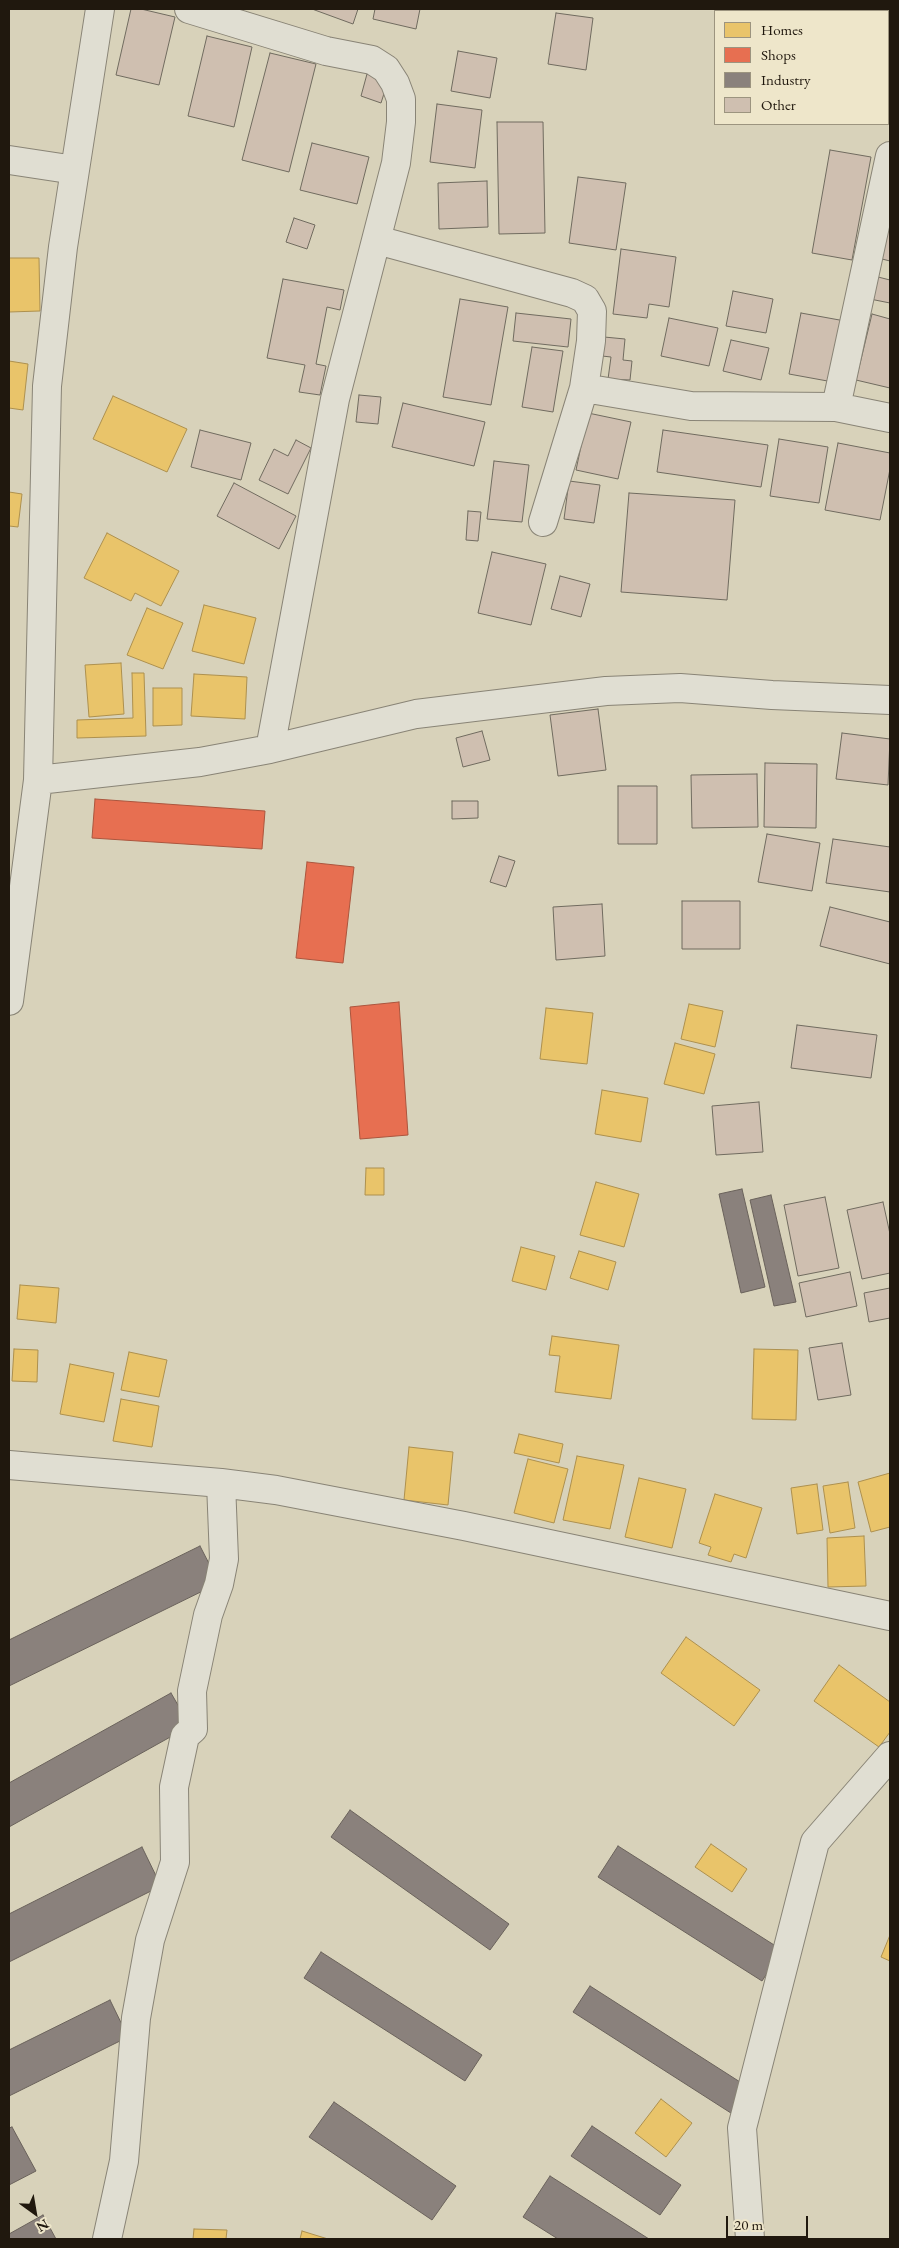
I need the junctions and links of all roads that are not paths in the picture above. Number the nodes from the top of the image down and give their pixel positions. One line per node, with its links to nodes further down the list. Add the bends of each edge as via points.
1 (100, 9): 5 (street)
2 (189, 9): 6 (street, via 326,51 372,60 386,69 401,99 401,122 396,163)
3 (890, 156): 8 (street)
4 (9, 160): 5 (street)
5 (75, 170): 13 (street, via 46,386)
6 (377, 240): 7 (street, via 584,299 592,311); 12 (street, via 335,399)
7 (584, 388): 8 (street, via 691,406); 10 (street)
8 (836, 407): 9 (street)
9 (890, 418)
10 (543, 522)
11 (890, 700): 12 (street, via 680,688 606,691 416,714)
12 (270, 749): 13 (street, via 200,762)
13 (38, 780): 14 (street)
14 (9, 1001)
15 (9, 1465): 16 (street)
16 (222, 1483): 17 (street, via 276,1490 464,1526); 19 (street, via 224,1559 192,1691 193,1729 185,1736 174,1788 175,1862 144,1969 136,2018 124,2161)
17 (890, 1616)
18 (890, 1756): 20 (street, via 815,1842 742,2128)
19 (107, 2239)
20 (750, 2239)

